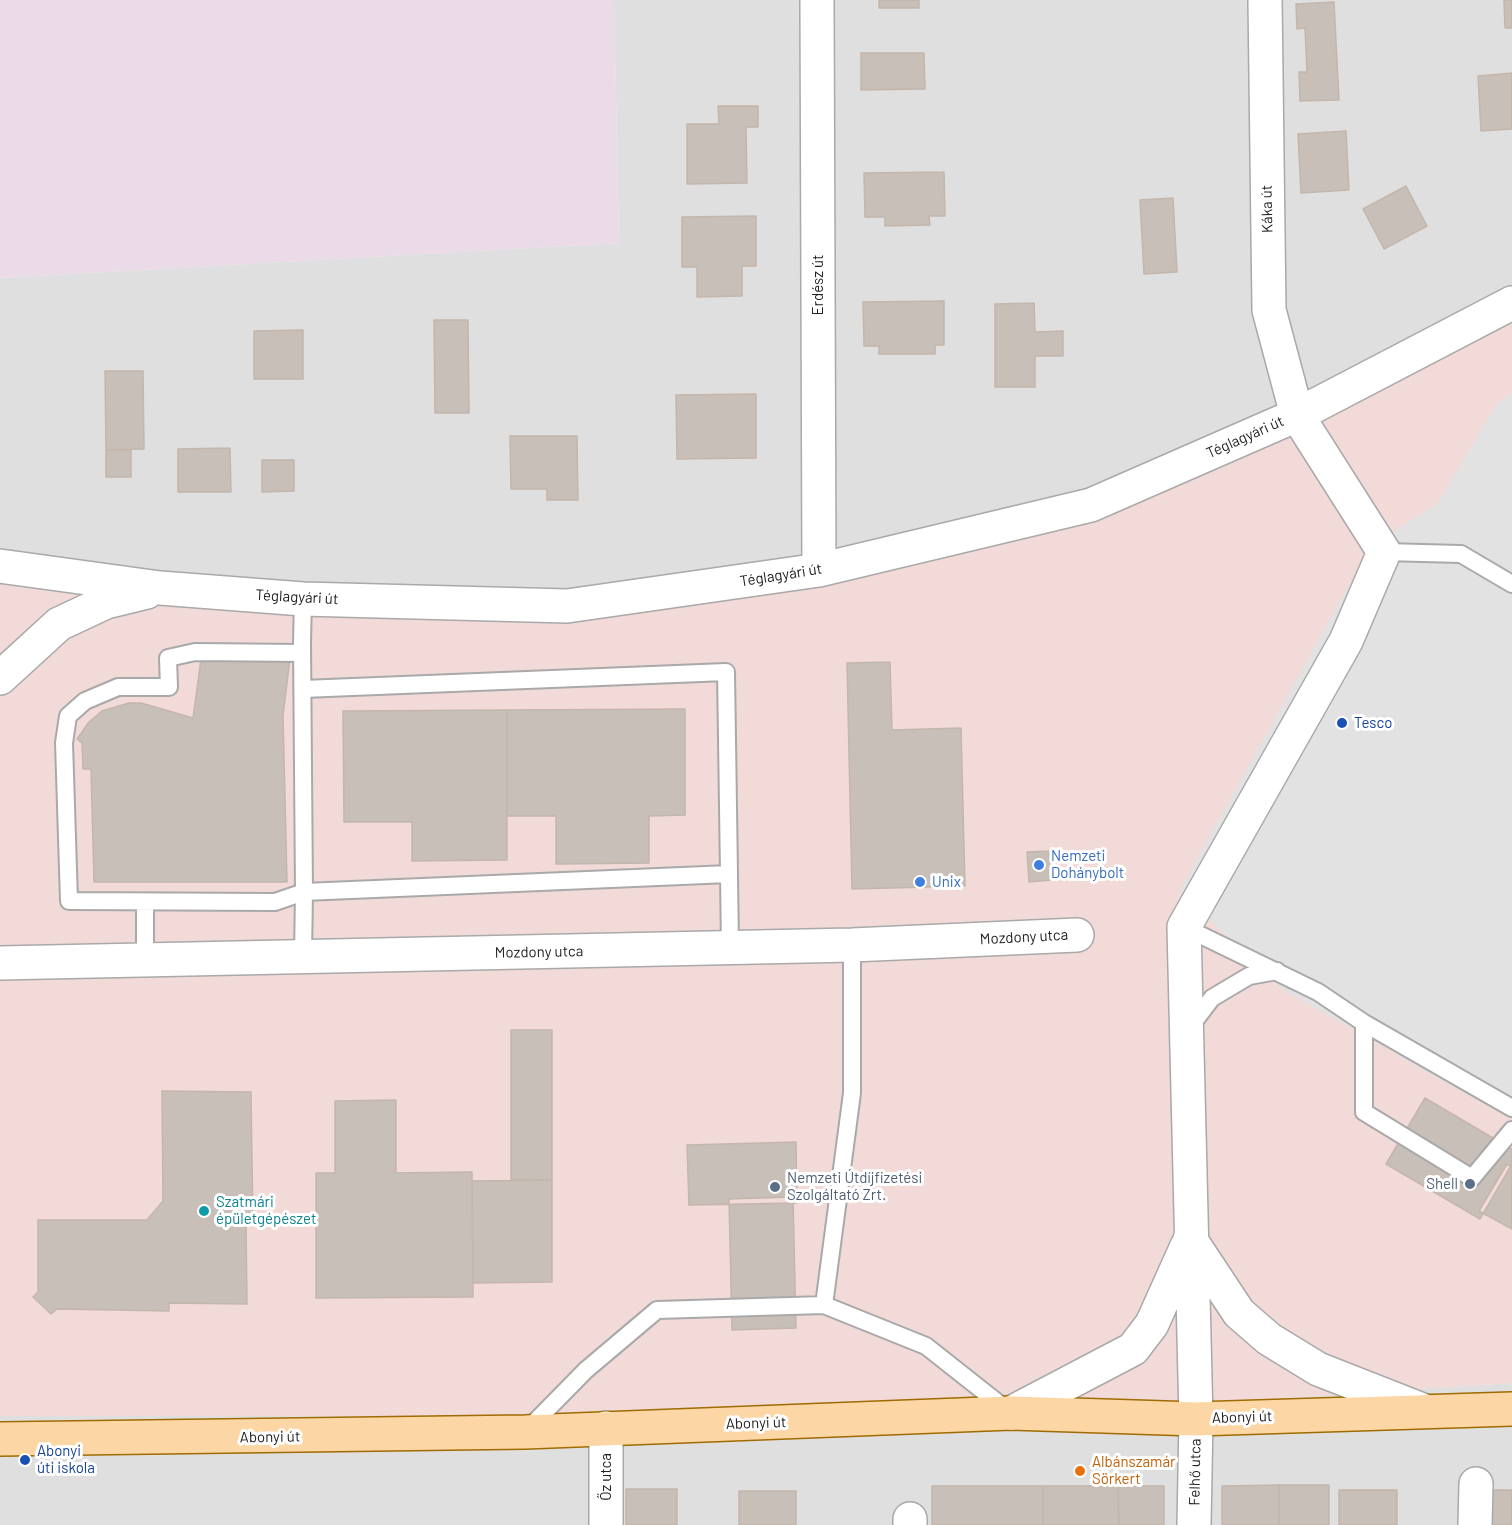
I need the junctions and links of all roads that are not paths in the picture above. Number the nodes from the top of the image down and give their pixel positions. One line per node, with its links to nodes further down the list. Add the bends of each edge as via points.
1 (817, 0): 7 (street, Erdész út)
2 (1265, 0): 4 (street, Káka út, via 1269,310)
3 (1512, 303): 4 (street, Téglagyári út)
4 (1297, 415): 5 (street, Káka út); 7 (street, Téglagyári út, via 1090,505)
5 (1384, 552): 8 (lane, via 1461,554); 17 (street, via 1346,641)
6 (0, 566): 9 (street, Téglagyári út)
7 (819, 570): 10 (street, Téglagyári út, via 567,606)
8 (1512, 584)
9 (160, 588): 10 (street, Téglagyári út); 12 (street, via 106,602 60,624)
10 (303, 599): 11 (lane)
11 (302, 653): 13 (lane); 16 (lane, via 195,652 168,658 169,687 118,687 85,701 68,716 63,743 69,902)
12 (0, 678)
13 (303, 689): 14 (lane, via 726,672); 15 (lane)
14 (729, 874): 15 (lane); 20 (lane)
15 (304, 892): 16 (lane, via 275,902); 21 (lane)
16 (145, 902): 22 (lane)
17 (1184, 927): 24 (lane); 26 (street, Felhő utca)
18 (1077, 934): 19 (street, Mozdony utca)
19 (852, 945): 20 (street, Mozdony utca); 30 (lane, via 852,1093)
20 (730, 948): 21 (street, Mozdony utca)
21 (303, 956): 22 (street, Mozdony utca)
22 (145, 959): 23 (street, Mozdony utca)
23 (0, 963)
24 (1277, 971): 25 (lane, via 1318,992); 26 (lane, via 1249,976 1212,998)
25 (1364, 1023): 27 (lane); 28 (lane, via 1364,1112 1472,1178)
26 (1186, 1033): 29 (street, Felhő utca)
27 (1512, 1107)
28 (1512, 1130)
29 (1190, 1239): 32 (street, via 1239,1312 1269,1339 1318,1370); 33 (street, via 1152,1324 1133,1349); 34 (street, Felhő utca)
30 (824, 1305): 33 (lane, via 926,1346); 36 (lane, via 657,1310 586,1370)
31 (1512, 1409): 32 (main road, Abonyi út)
32 (1425, 1411): 34 (main road, Abonyi út)
33 (1011, 1413): 34 (main road, Abonyi út); 35 (main road, Abonyi út)
34 (1196, 1419): 40 (street, Felhő utca)
35 (606, 1428): 36 (main road, Abonyi út); 39 (street, Őz utca)
36 (525, 1432): 37 (main road, Abonyi út)
37 (0, 1439)
38 (1476, 1484): 41 (street)
39 (606, 1525)
40 (1194, 1525)
41 (1475, 1525)

